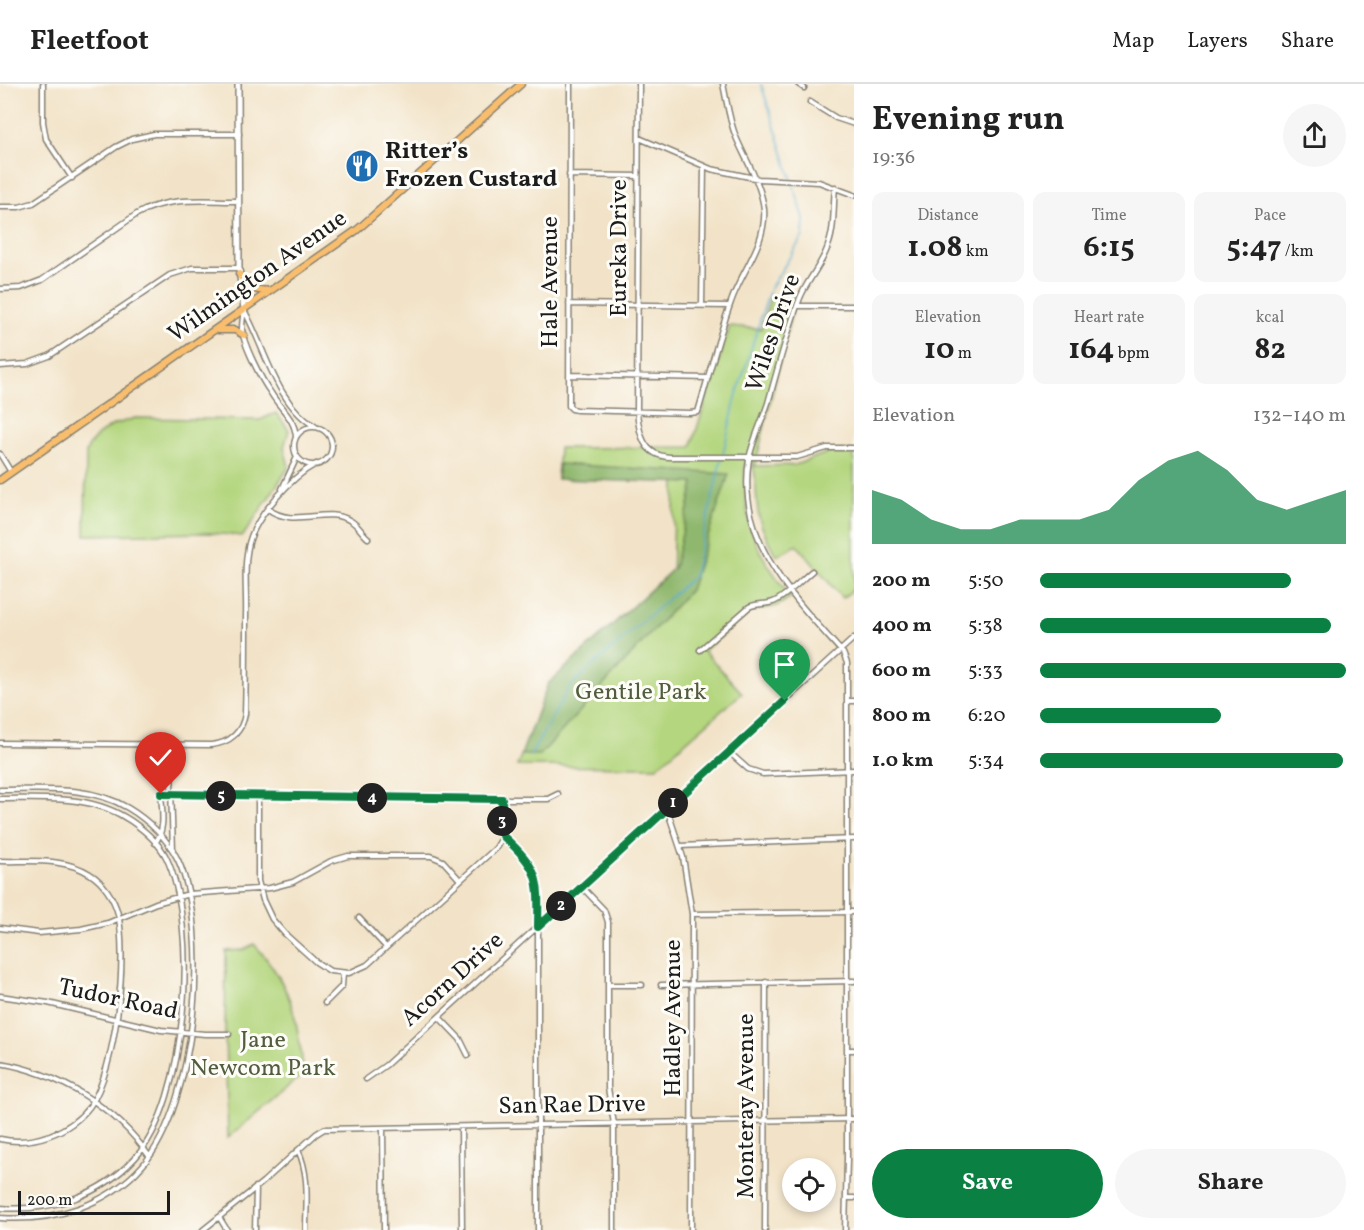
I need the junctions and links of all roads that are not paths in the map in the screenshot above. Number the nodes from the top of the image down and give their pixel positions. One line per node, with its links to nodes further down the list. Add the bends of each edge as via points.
1 (43, 84): 18 (street, via 44,132)
2 (238, 84): 12 (street)
3 (521, 84): 8 (main road, Wilmington Avenue)
4 (570, 84): 15 (street, Hale Avenue)
5 (639, 84): 13 (street, Eureka Drive)
6 (723, 84): 17 (street, via 731,123)
7 (798, 84): 9 (street)
8 (514, 87): 25 (main road, Wilmington Avenue, via 363,224)
9 (804, 88)
10 (810, 102): 11 (street)
11 (854, 124)
12 (239, 134): 18 (street, via 142,135 123,142); 21 (street)
13 (639, 138): 14 (street); 16 (street, Eureka Drive)
14 (704, 167): 17 (street); 28 (street)
15 (569, 175): 16 (street); 26 (street, Hale Avenue)
16 (638, 176): 27 (street, Eureka Drive)
17 (755, 177): 19 (street, via 819,182); 29 (street, via 764,209 763,228)
18 (72, 178): 22 (street, via 33,203)
19 (834, 187): 20 (street); 30 (street, Wiles Drive, via 829,245)
20 (854, 195)
21 (239, 201): 23 (street); 24 (street, via 179,201 153,206 42,280 21,288)
22 (0, 207)
23 (239, 271): 25 (main road, via 251,289); 32 (street); 35 (street, via 192,268 170,275 50,357)
24 (0, 289)
25 (272, 290): 32 (main road, Wilmington Avenue)
26 (569, 304): 27 (street); 36 (street, Hale Avenue)
27 (638, 305): 28 (street); 37 (street, Eureka Drive)
28 (702, 305): 29 (street)
29 (729, 306): 38 (street)
30 (797, 306): 31 (street); 45 (street, Wiles Drive)
31 (854, 306)
32 (244, 310): 33 (main road, Wilmington Avenue); 34 (street); 40 (street, via 278,383 307,422)
33 (214, 330): 34 (main road, via 234,330); 47 (main road, Wilmington Avenue)
34 (244, 335): 41 (street, via 270,393 296,427)
35 (0, 366)
36 (569, 375): 37 (street); 39 (street, Hale Avenue, via 570,408)
37 (637, 375): 38 (street); 39 (street, Eureka Drive)
38 (708, 378): 39 (street, via 698,412)
39 (637, 412): 45 (street, Eureka Drive, via 639,435 648,447 664,457)
40 (316, 427): 41 (street, via 306,428); 46 (street, via 327,433 332,445 326,459)
41 (296, 437): 44 (street)
42 (854, 448): 45 (street, Eureka Drive, via 827,448 797,457)
43 (0, 454): 47 (street)
44 (297, 457): 46 (street); 49 (street)
45 (750, 457): 53 (street, Wiles Drive, via 747,494 753,522 763,551)
46 (316, 464): 49 (street)
47 (11, 472): 48 (main road, Wilmington Avenue)
48 (0, 480)
49 (281, 492): 50 (street)
50 (268, 509): 51 (street, via 287,518 347,519); 59 (street, via 253,532 247,557 245,714 233,737 211,745)
51 (368, 538)
52 (812, 571): 53 (street)
53 (789, 590): 55 (street, via 770,604 749,607); 56 (street, Wiles Drive)
54 (854, 638): 56 (street, Acorn Drive)
55 (700, 650)
56 (841, 651): 57 (street, via 847,663); 60 (street, Acorn Drive)
57 (847, 701): 58 (street); 62 (street)
58 (854, 701)
59 (0, 743)
60 (729, 752): 62 (street, via 748,769 763,774); 70 (street, Acorn Drive)
61 (173, 762): 66 (street)
62 (848, 770): 63 (street); 73 (street)
63 (854, 770)
64 (0, 789): 71 (street, via 89,792 127,807)
65 (558, 794): 69 (street, via 548,799)
66 (171, 795): 67 (street); 71 (street, via 161,794); 77 (street)
67 (258, 796): 69 (street); 81 (street)
68 (0, 799): 75 (street, via 87,801 122,815)
69 (502, 799): 72 (street)
70 (667, 809): 76 (street, Hadley Avenue); 80 (street, Acorn Drive)
71 (161, 836): 75 (street); 77 (street)
72 (503, 836): 79 (street, via 498,846); 89 (street, via 535,872)
73 (847, 839): 74 (street); 76 (street); 84 (street)
74 (854, 839)
75 (155, 843): 83 (street, via 165,855)
76 (680, 846): 86 (street, Hadley Avenue)
77 (172, 850): 82 (street)
78 (0, 861): 88 (street, via 62,863 82,870 97,879 108,893)
79 (460, 880): 81 (street, via 443,861 431,856 355,855 331,861 293,882); 91 (street)
80 (582, 887): 89 (street, Acorn Drive); 99 (street, via 607,916)
81 (260, 890): 82 (street); 92 (street, via 272,919 285,934 324,968)
82 (189, 894): 83 (street); 105 (street, via 195,956)
83 (179, 896): 88 (street); 104 (street, via 184,956)
84 (847, 912): 85 (street); 86 (street); 93 (street)
85 (854, 912)
86 (692, 914): 96 (street, Hadley Avenue)
87 (359, 918): 91 (street)
88 (119, 919): 90 (street, via 53,933); 103 (street)
89 (538, 927): 102 (street, Acorn Drive); 118 (street)
90 (0, 928)
91 (386, 947): 92 (street, via 361,969)
92 (343, 974): 101 (street, via 342,986)
93 (847, 980): 94 (street); 95 (street); 107 (street)
94 (766, 981): 96 (street); 115 (street, Monteray Avenue)
95 (854, 981)
96 (693, 984): 98 (street); 116 (street, Hadley Avenue)
97 (642, 985): 99 (street)
98 (661, 985)
99 (608, 986): 117 (street, via 608,1088)
100 (0, 996): 103 (street, Tudor Road)
101 (325, 1003)
102 (439, 1017): 109 (street, via 460,1039); 111 (street, Acorn Drive)
103 (116, 1020): 104 (street, Tudor Road); 112 (street, via 104,1078)
104 (180, 1032): 105 (street, Tudor Road); 122 (street, via 166,1099)
105 (190, 1033): 106 (street, Tudor Road); 124 (street, via 176,1102)
106 (229, 1034)
107 (847, 1050): 108 (street); 113 (street)
108 (854, 1050)
109 (468, 1055)
110 (0, 1063): 112 (street, via 41,1074)
111 (366, 1079)
112 (93, 1101): 121 (street, via 79,1118 48,1136 23,1141); 122 (street)
113 (847, 1119): 114 (street, San Rae Drive); 115 (street, San Rae Drive); 126 (street)
114 (854, 1119)
115 (765, 1121): 116 (street, San Rae Drive); 140 (street, Monteray Avenue)
116 (692, 1122): 117 (street, San Rae Drive); 139 (street, Hadley Avenue)
117 (614, 1124): 118 (street, San Rae Drive); 138 (street)
118 (538, 1125): 119 (street, San Rae Drive); 137 (street)
119 (461, 1127): 120 (street, San Rae Drive); 136 (street)
120 (384, 1128): 123 (street, San Rae Drive, via 324,1129); 135 (street)
121 (0, 1138)
122 (143, 1147): 124 (street); 128 (street, via 111,1179 83,1195 48,1206)
123 (298, 1150): 125 (street); 134 (street, via 305,1165)
124 (149, 1156): 130 (street, via 117,1188 87,1205 50,1217)
125 (256, 1188): 129 (street); 133 (street)
126 (846, 1198): 127 (street); 141 (street)
127 (854, 1198)
128 (0, 1208)
129 (219, 1217): 131 (street); 132 (street)
130 (0, 1218)
131 (203, 1230)
132 (227, 1230)
133 (255, 1230)
134 (306, 1230)
135 (384, 1230)
136 (462, 1230)
137 (538, 1230)
138 (614, 1230)
139 (691, 1230)
140 (765, 1230)
141 (845, 1230)

